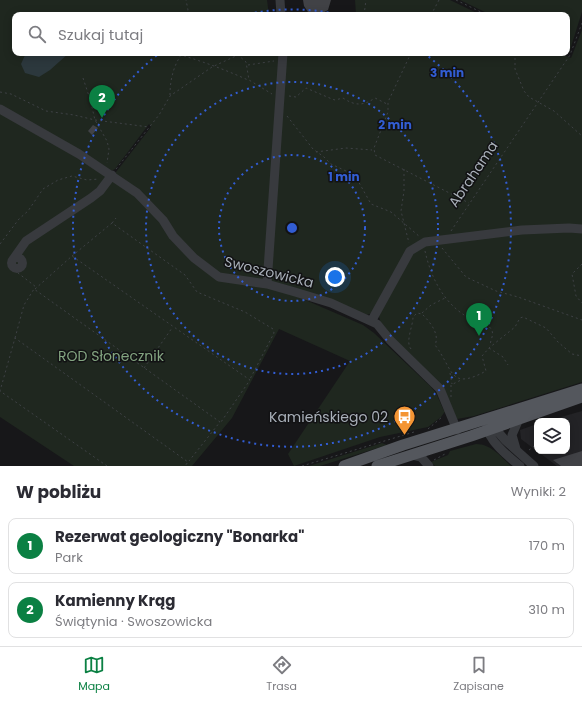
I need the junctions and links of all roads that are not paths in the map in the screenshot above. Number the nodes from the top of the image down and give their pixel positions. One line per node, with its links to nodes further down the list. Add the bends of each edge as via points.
1 (280, 0): 2 (street)
2 (281, 12)
3 (283, 56): 8 (street)
4 (0, 109): 5 (street, Swoszowicka)
5 (108, 173): 7 (street, via 100,191 26,241 14,258 18,257 22,261 21,266); 8 (street, Swoszowicka, via 137,194 163,220 173,236 194,258 219,277)
6 (582, 229): 9 (street, via 522,230 429,241 410,251)
7 (16, 268)
8 (267, 284): 9 (street, Swoszowicka)
9 (372, 320): 14 (street, Swoszowicka, via 435,383 447,402)
10 (582, 389): 13 (main road)
11 (582, 397): 12 (main road)
12 (519, 419): 13 (main road); 15 (street, via 512,435)
13 (489, 426): 14 (main road); 15 (street); 16 (main road); 22 (street, via 502,449)
14 (457, 430): 17 (main road)
15 (518, 452): 23 (street)
16 (412, 455): 18 (street, via 421,457); 21 (main road)
17 (362, 458): 19 (main road); 20 (main road)
18 (428, 464)
19 (333, 466)
20 (344, 466)
21 (378, 466)
22 (520, 466)
23 (534, 466)

